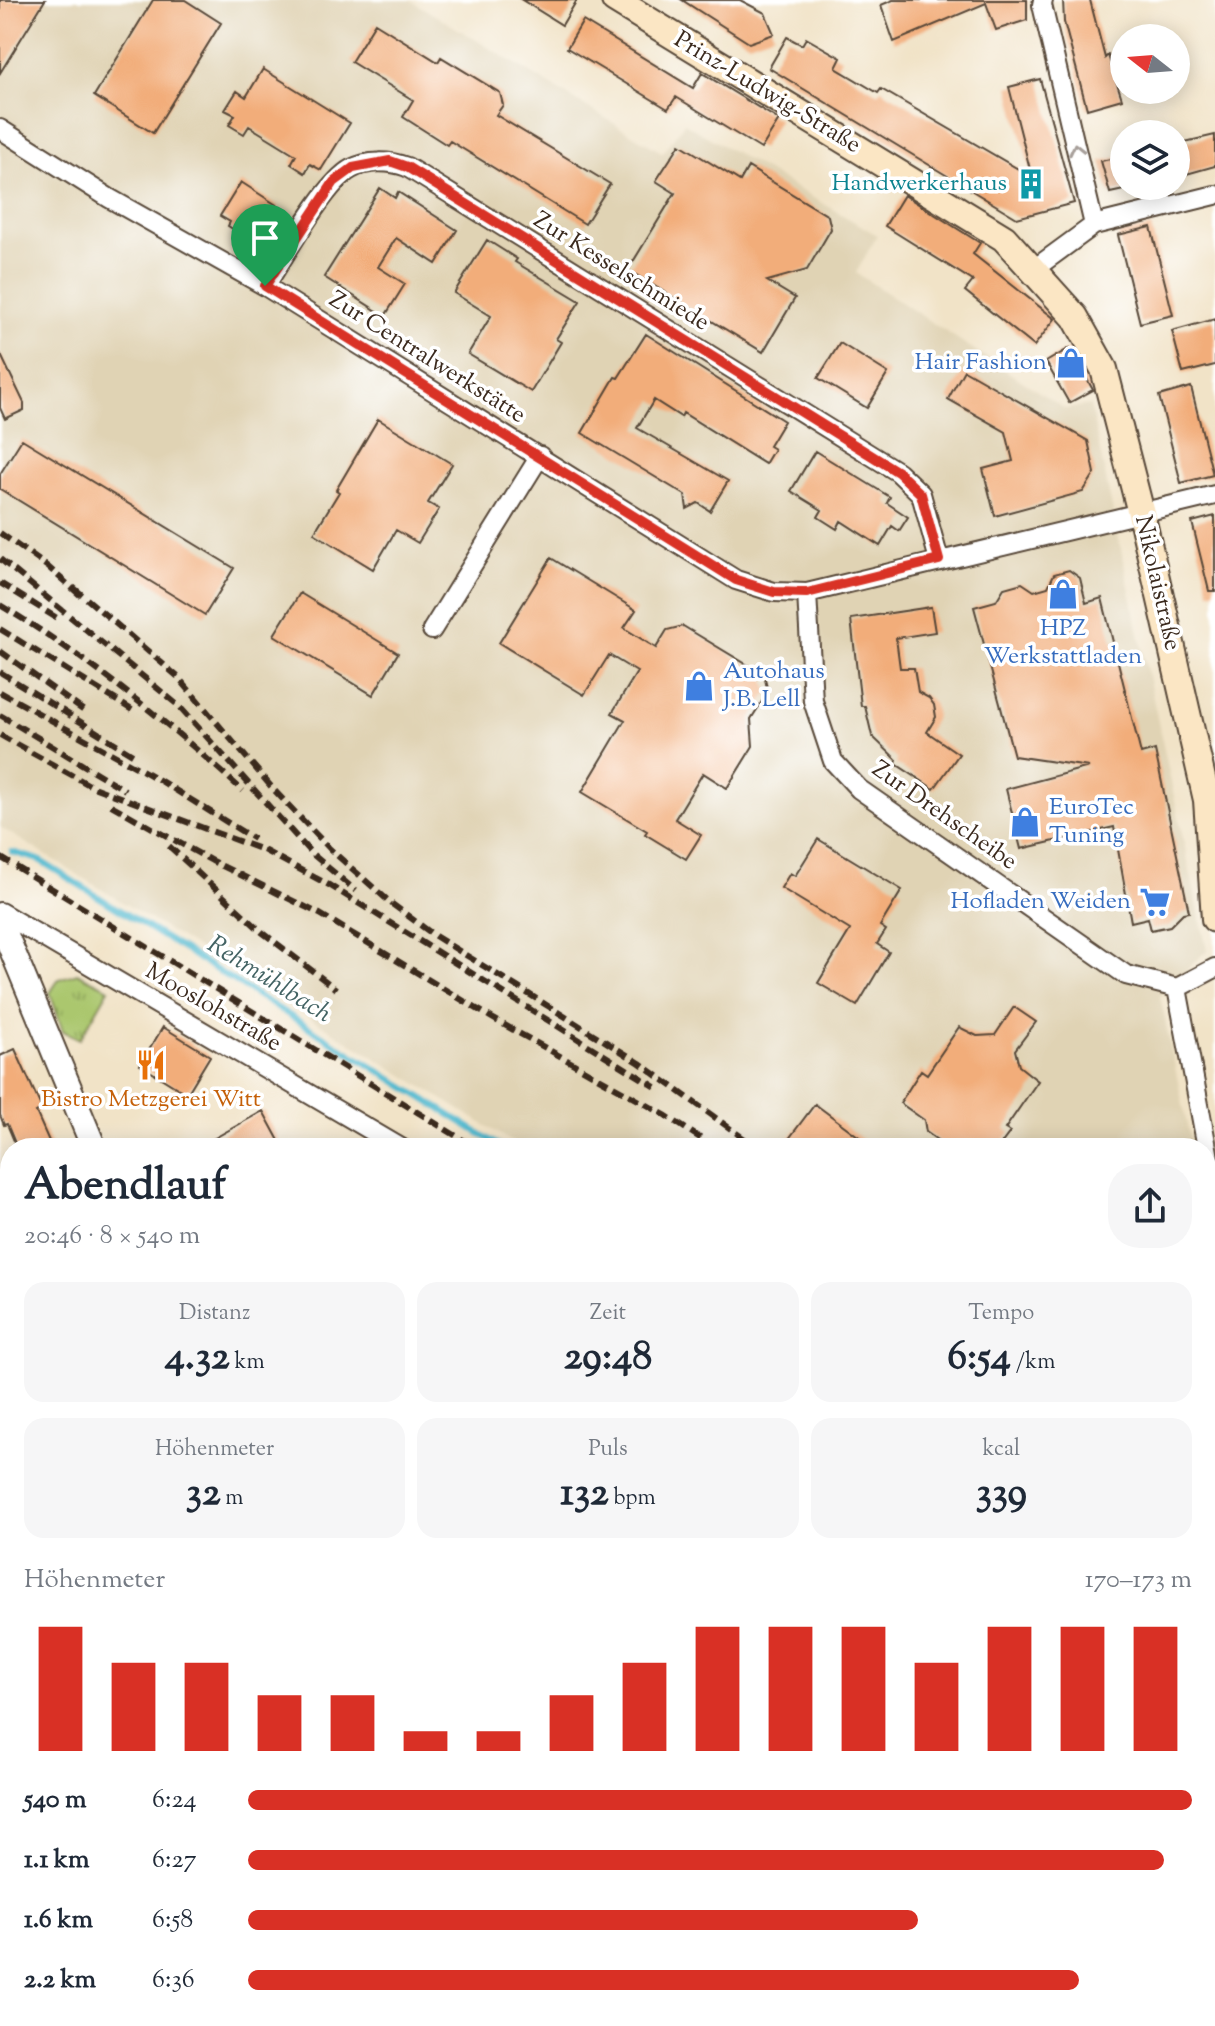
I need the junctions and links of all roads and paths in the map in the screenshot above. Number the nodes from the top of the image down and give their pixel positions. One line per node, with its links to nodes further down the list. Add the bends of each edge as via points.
1 (615, 0): 6 (main road, Prinz-Ludwig-Straße, via 1004,238)
2 (1043, 0): 5 (street, one-way to 2)
3 (0, 129): 7 (street, Zur Centralwerkstätte)
4 (1215, 195): 5 (street)
5 (1094, 225): 6 (street)
6 (1034, 269): 10 (main road, Nikolaistraße, via 1075,317 1104,369)
7 (265, 286): 8 (street, Zur Centralwerkstätte); 11 (street, Zur Kesselschmiede, via 334,182 353,168 390,161 407,167 898,472 921,494)
8 (540, 456): 12 (street, Zur Centralwerkstätte, via 736,580 774,592); 13 (street, Zur Centralwerkstätte)
9 (1215, 495): 10 (street, Zur Centralwerkstätte)
10 (1141, 513): 11 (street, Zur Centralwerkstätte); 14 (main road, Nikolaistraße)
11 (939, 560): 12 (street, Zur Centralwerkstätte)
12 (807, 593): 19 (street, Zur Drehscheibe, via 813,701 833,761 859,789 1126,975)
13 (432, 630)
14 (1211, 799): 16 (main road, Nikolaistraße)
15 (0, 912): 21 (street, Mooslohstraße)
16 (1215, 919)
17 (0, 921): 20 (street)
18 (1215, 968): 19 (street)
19 (1177, 988): 22 (street)
20 (90, 1138)
21 (384, 1138)
22 (1205, 1138)

